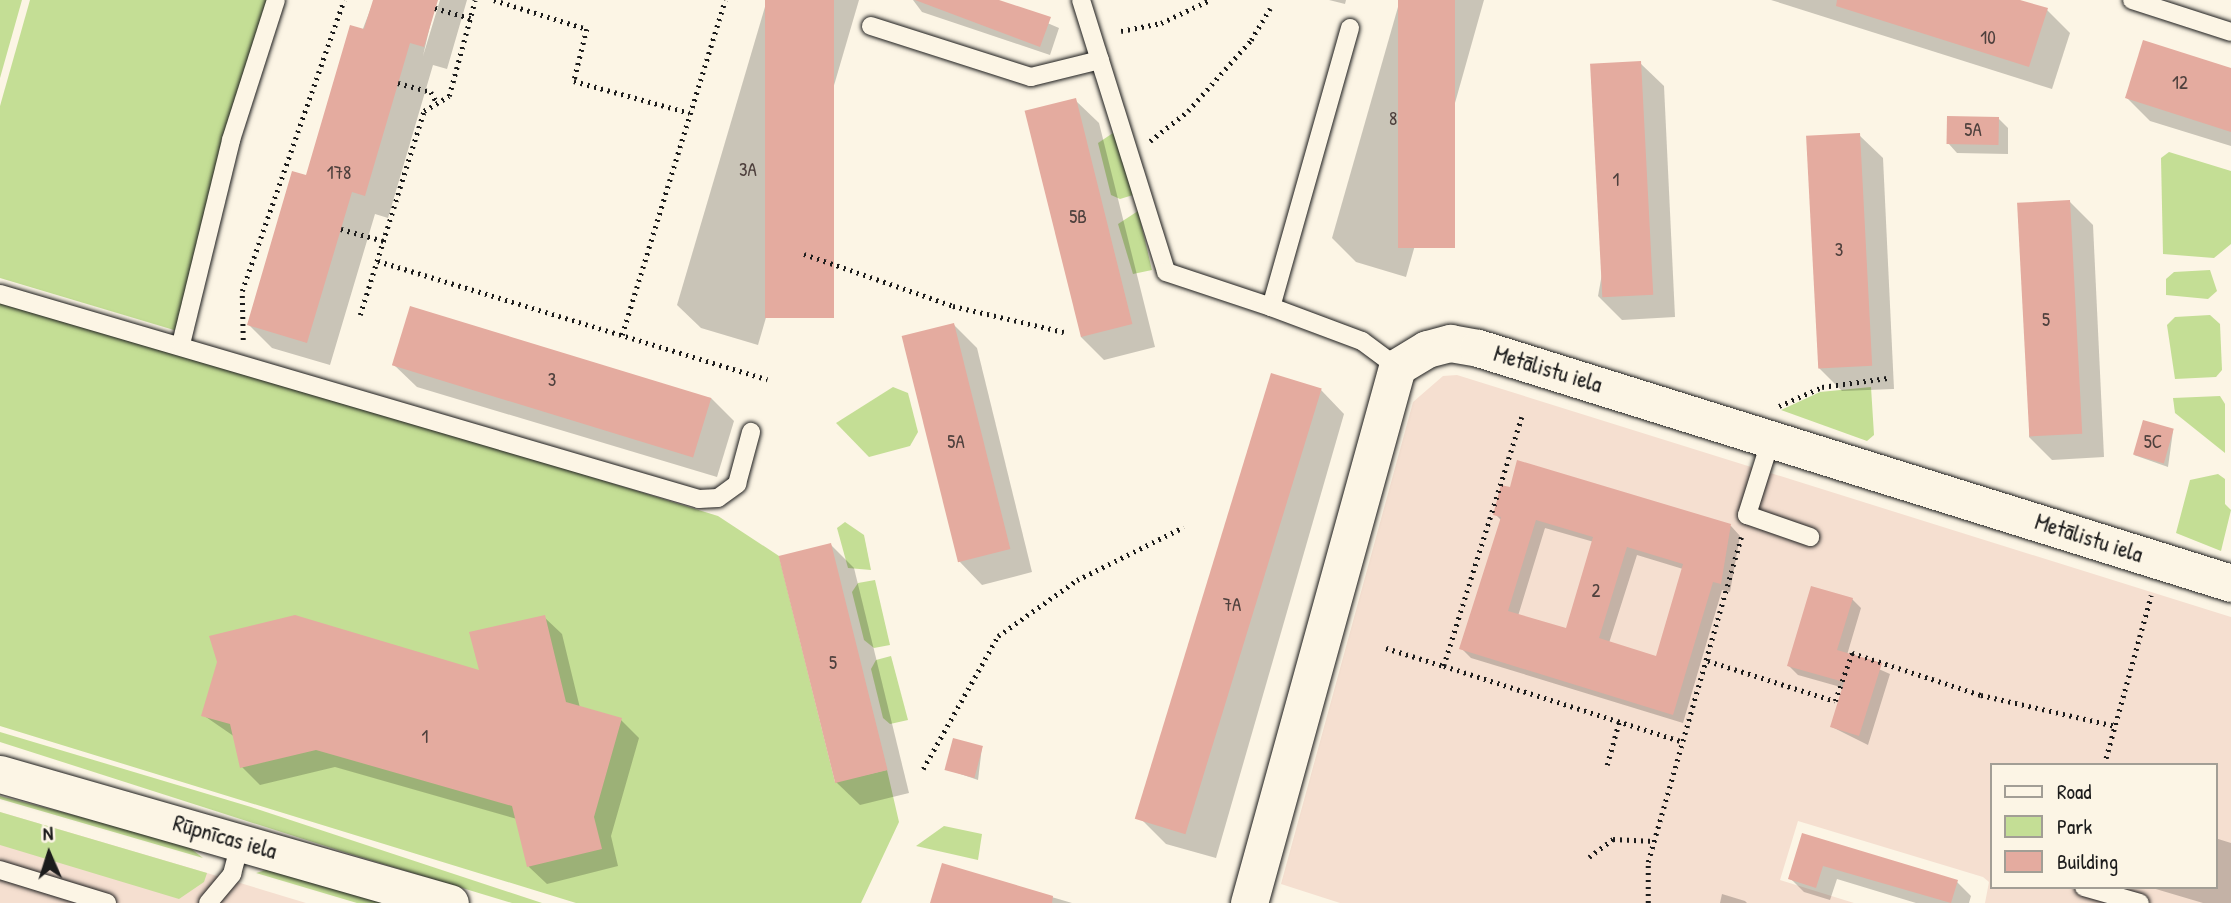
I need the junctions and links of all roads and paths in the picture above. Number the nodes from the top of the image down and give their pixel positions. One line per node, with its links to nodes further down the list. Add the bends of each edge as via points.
1 (276, 0): 31 (lane, via 230,140)
2 (344, 0): 32 (path, via 242,291)
3 (475, 0): 12 (path)
4 (494, 0): 20 (path, via 587,29 574,81)
5 (725, 0): 20 (path)
6 (1081, 0): 17 (lane)
7 (1210, 0): 15 (path, via 1161,23)
8 (2132, 0): 9 (lane)
9 (2168, 6): 16 (lane)
10 (435, 8): 12 (path)
11 (1270, 8): 21 (path, via 1251,40 1188,111)
12 (471, 18): 19 (path, via 449,96)
13 (871, 26): 17 (lane, via 1031,77)
14 (1350, 28): 27 (lane)
15 (1121, 31)
16 (2231, 32)
17 (1100, 60): 21 (lane)
18 (398, 83): 19 (path, via 431,92)
19 (437, 103): 23 (path, via 424,111)
20 (690, 113): 30 (path)
21 (1130, 158): 27 (lane, via 1166,272)
22 (341, 229): 23 (path)
23 (384, 241): 25 (path)
24 (804, 254): 29 (path, via 953,306)
25 (378, 261): 28 (path); 30 (path)
26 (0, 293): 31 (lane)
27 (1271, 307): 33 (lane, via 1363,341)
28 (360, 315)
29 (1064, 332)
30 (622, 335): 35 (path)
31 (181, 344): 32 (lane)
32 (239, 362): 38 (lane, via 699,499 718,498 737,484)
33 (1397, 367): 37 (street, Metālistu iela, via 1450,343); 62 (street)
34 (1887, 378): 37 (path, via 1822,387 1774,408)
35 (767, 379)
36 (1522, 417): 46 (path)
37 (1771, 427): 39 (lane); 42 (street, Metālistu iela)
38 (751, 432)
39 (1747, 515): 41 (lane); 45 (path)
40 (1184, 527): 52 (path, via 1077,580 998,636)
41 (1810, 537)
42 (2231, 583)
43 (2154, 584): 48 (path)
44 (1386, 648): 46 (path)
45 (1708, 661): 48 (path, via 1835,701 1852,653 1981,695); 49 (path)
46 (1444, 666): 47 (path)
47 (1619, 722): 49 (path); 51 (path)
48 (2115, 726): 50 (path)
49 (1683, 742): 55 (path)
50 (2105, 763)
51 (1607, 765)
52 (923, 769)
53 (0, 774): 54 (street, Rūpnīcas iela)
54 (242, 841): 60 (lane, via 232,874); 61 (street, Rūpnīcas iela)
55 (1654, 841): 56 (path, via 1613,839); 63 (path)
56 (1589, 857)
57 (0, 870): 59 (lane)
58 (2091, 889): 64 (lane)
59 (107, 903)
60 (208, 903)
61 (450, 903)
62 (1249, 903)
63 (1648, 903)
64 (2140, 903)

